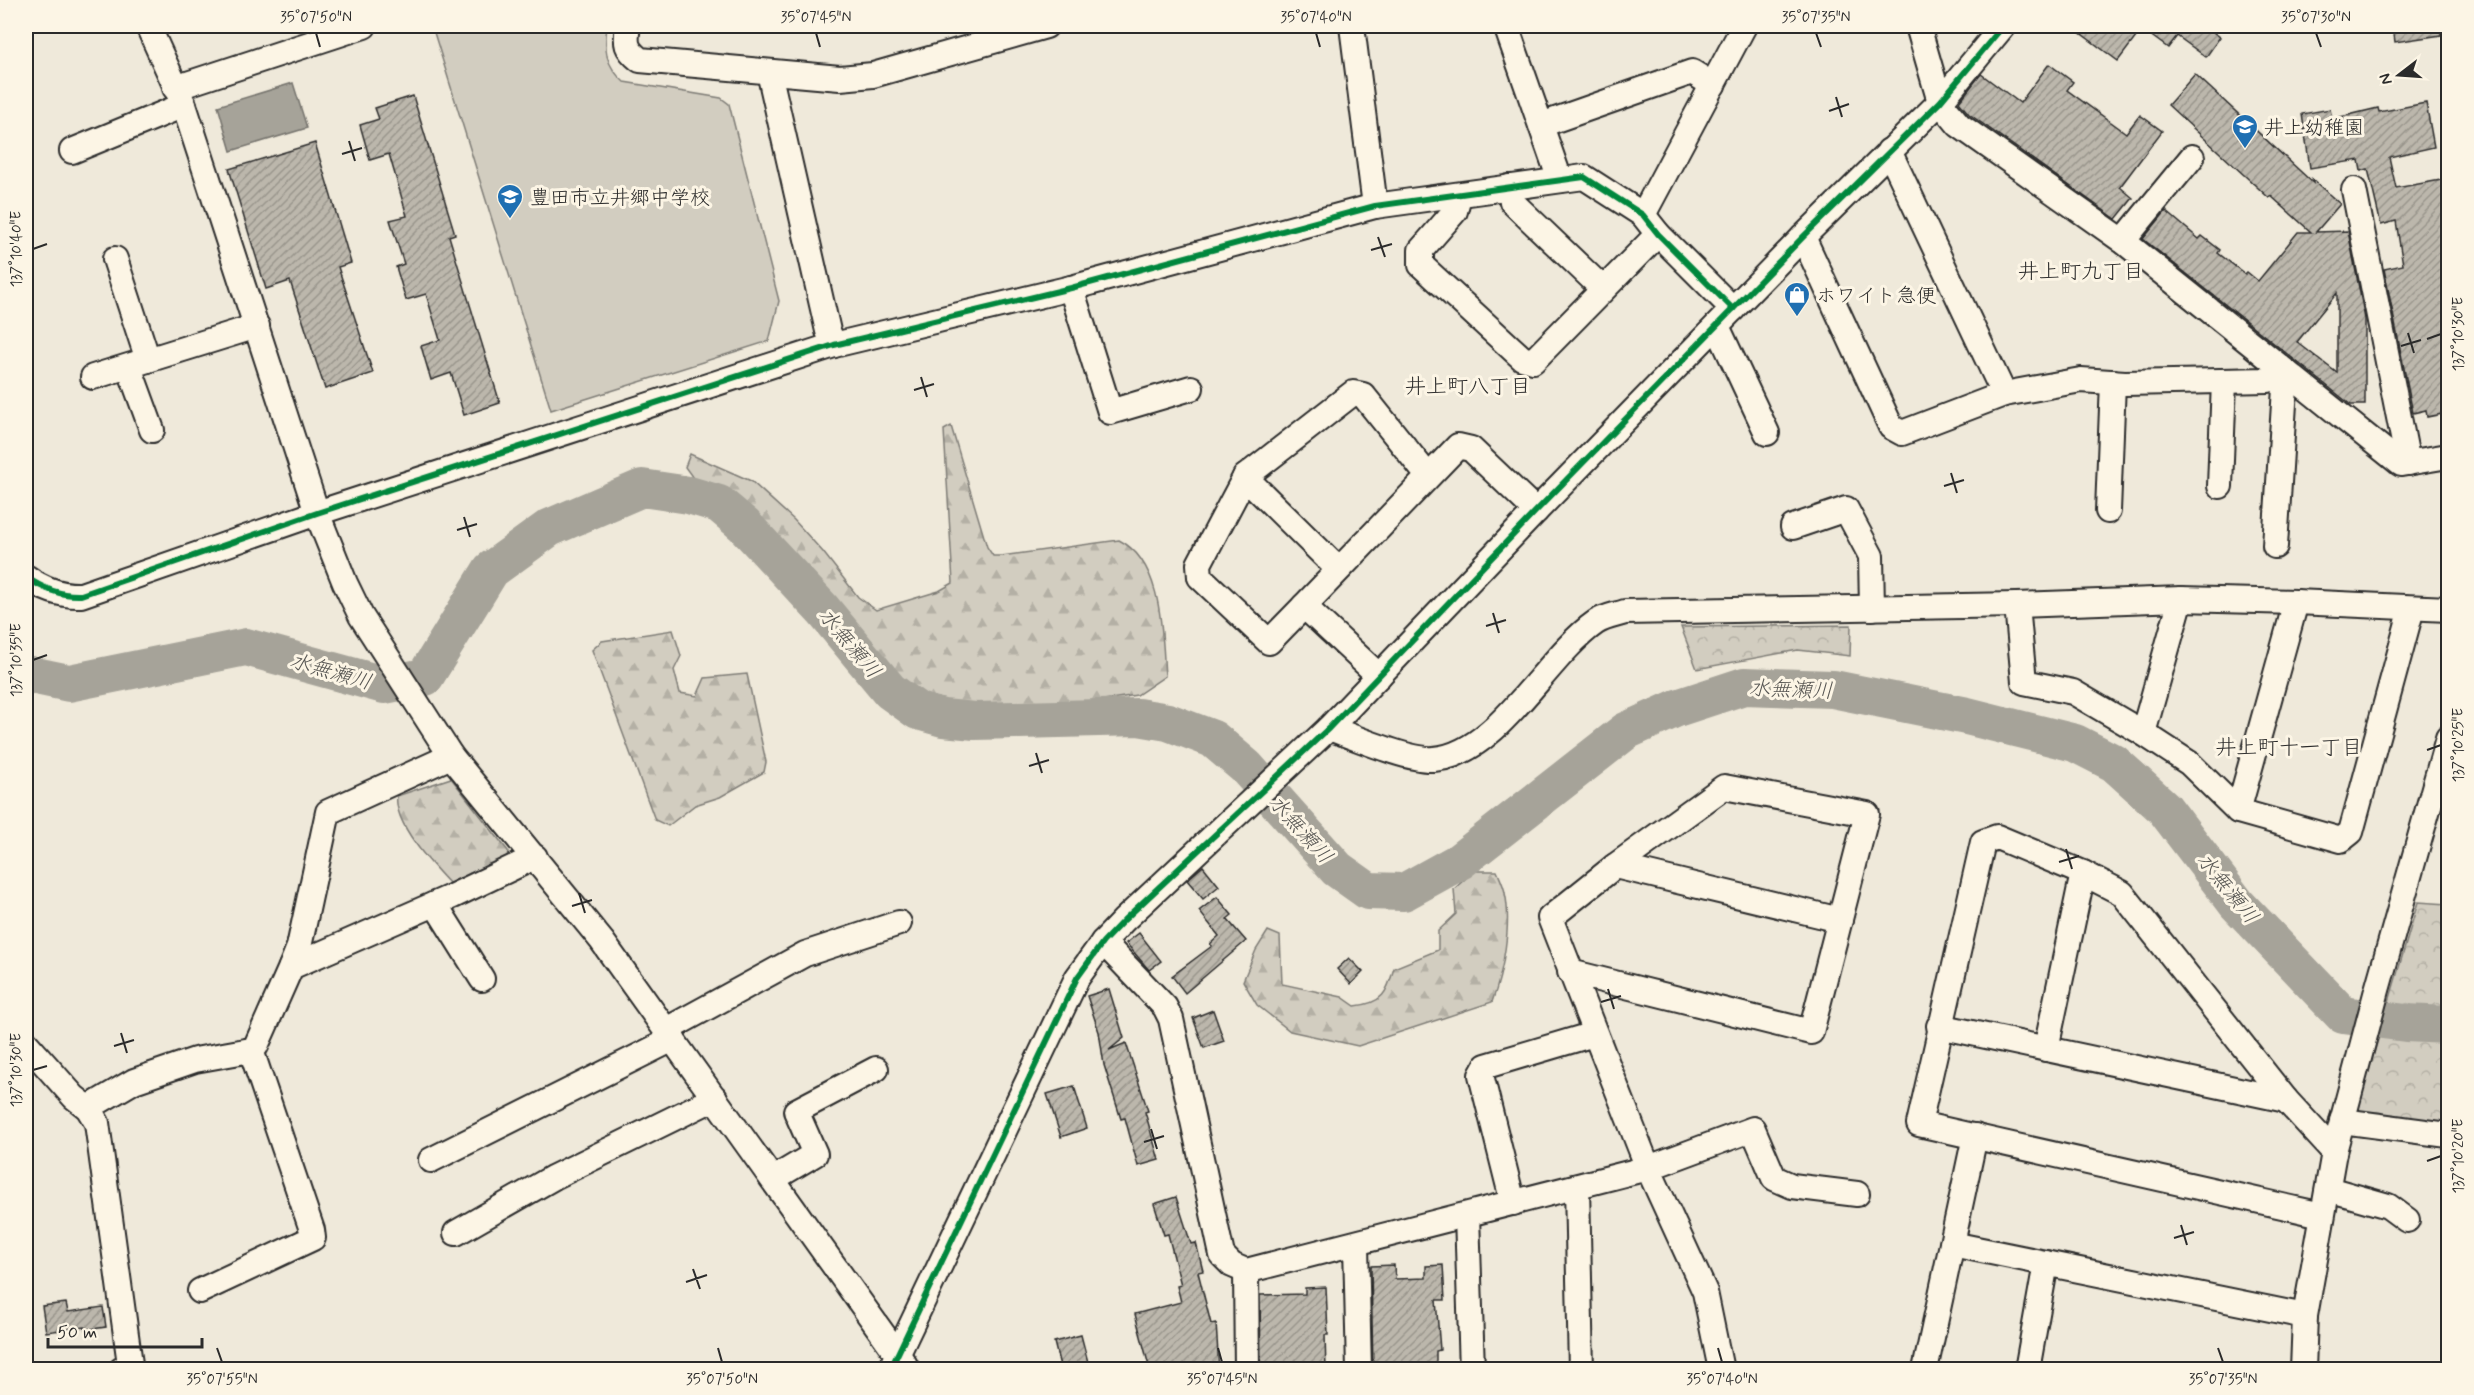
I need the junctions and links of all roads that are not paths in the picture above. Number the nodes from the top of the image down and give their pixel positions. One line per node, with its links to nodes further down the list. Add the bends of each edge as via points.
1 (148, 26): 12 (street)
2 (364, 26): 12 (street)
3 (628, 26): 10 (street, via 629,51 640,60)
4 (1046, 26): 10 (street, via 873,75 840,78)
5 (1352, 26): 22 (street)
6 (1506, 26): 14 (street)
7 (1744, 26): 11 (street)
8 (1918, 26): 13 (street)
9 (2003, 26): 13 (street)
10 (769, 72): 32 (street)
11 (1713, 85): 14 (street, via 1692,72); 23 (street)
12 (179, 97): 15 (street); 31 (street)
13 (1940, 102): 16 (street); 26 (street, via 1959,125)
14 (1541, 125): 18 (street)
15 (72, 151)
16 (1889, 152): 25 (street); 39 (street)
17 (2192, 157): 26 (street)
18 (1560, 180): 19 (street); 23 (street, via 1584,177)
19 (1510, 187): 21 (street); 29 (street, via 1512,202)
20 (2354, 190): 43 (street)
21 (1459, 195): 22 (street); 29 (street, via 1455,211 1421,250 1421,265 1522,358 1533,361)
22 (1375, 206): 28 (street)
23 (1643, 214): 24 (street)
24 (1658, 234): 29 (street); 30 (street)
25 (1803, 237): 30 (street); 39 (street, via 1892,427 1902,434)
26 (2123, 241): 34 (street)
27 (115, 259): 33 (street)
28 (1071, 288): 32 (street); 38 (street, via 1110,412)
29 (1603, 289)
30 (1725, 317): 41 (street); 47 (street)
31 (257, 327): 33 (street); 49 (street)
32 (834, 345): 49 (street)
33 (139, 364): 35 (street); 40 (street)
34 (2286, 372): 36 (street, via 2268,380); 43 (street, via 2401,464); 51 (street)
35 (93, 377)
36 (2224, 381): 37 (street); 46 (street)
37 (2113, 382): 39 (street, via 2081,380); 48 (street)
38 (1191, 388)
39 (2004, 394)
40 (152, 430)
41 (1767, 433)
42 (2448, 456): 43 (street)
43 (2408, 464)
44 (1428, 476): 45 (street, via 1363,395 1353,393); 47 (street, via 1458,446 1465,446); 52 (street)
45 (1245, 477): 52 (street); 57 (street, via 1199,564 1200,577 1269,642)
46 (2220, 486)
47 (1536, 511): 61 (street)
48 (2108, 511)
49 (317, 513): 53 (street, via 81,595 48,590); 65 (street, via 357,608)
50 (1792, 527): 58 (street, via 1846,509 1871,556)
51 (2275, 546)
52 (1338, 569): 57 (street)
53 (26, 577)
54 (2181, 599): 55 (street); 56 (street); 63 (street)
55 (2296, 602): 59 (street); 66 (street)
56 (2017, 605): 58 (street); 63 (street, via 2024,682 2073,692)
57 (1304, 606): 61 (street)
58 (1872, 608): 62 (street, via 1625,612 1597,621 1470,748 1434,759 1397,752)
59 (2412, 608): 60 (street); 66 (street, via 2351,832 2341,840)
60 (2448, 609)
61 (1378, 676): 62 (street)
62 (1329, 728): 73 (street)
63 (2143, 733): 66 (street, via 2189,763)
64 (2448, 738): 87 (street)
65 (452, 756): 67 (street); 74 (street, via 328,812 299,947)
66 (2238, 811)
67 (535, 857): 70 (street); 78 (street)
68 (1615, 866): 71 (street); 71 (street, via 1724,787 1867,814); 75 (street, via 1550,918)
69 (2083, 873): 77 (street, via 1997,837 1983,842); 81 (street); 85 (street, via 2122,893)
70 (435, 904): 74 (street); 76 (street)
71 (1840, 920): 75 (street, via 1811,1032)
72 (899, 923): 78 (street, via 805,954)
73 (1103, 942): 105 (street, via 1165,1007 1171,1019 1222,1254 1232,1265); 108 (street, via 1077,978)
74 (291, 967): 82 (street)
75 (1570, 972): 79 (street)
76 (482, 980)
77 (1940, 1026): 81 (street); 89 (street, via 1919,1124)
78 (670, 1034): 84 (street); 91 (street)
79 (1594, 1034): 92 (street); 97 (street, via 1486,1066 1481,1076)
80 (26, 1043): 86 (street)
81 (2046, 1049): 85 (street)
82 (251, 1050): 86 (street, via 195,1060 134,1081); 106 (street, via 313,1239)
83 (876, 1069): 93 (street, via 796,1111 815,1154)
84 (715, 1098): 93 (street); 101 (street, via 554,1177)
85 (2286, 1100): 90 (street)
86 (88, 1108): 109 (street, via 97,1123 130,1364)
87 (2342, 1121): 88 (street); 90 (street)
88 (2448, 1135)
89 (1975, 1136): 99 (street); 102 (street)
90 (2334, 1152): 95 (street)
91 (431, 1160)
92 (1648, 1168): 94 (street); 96 (street, via 1753,1129 1774,1178 1792,1186); 114 (street, via 1705,1292)
93 (773, 1179): 108 (street)
94 (1576, 1187): 97 (street); 113 (street)
95 (2328, 1190): 99 (street); 100 (street, via 2388,1206)
96 (1857, 1194)
97 (1513, 1203): 98 (street)
98 (1467, 1215): 103 (street); 112 (street)
99 (2322, 1215): 107 (street)
100 (2407, 1220)
101 (456, 1233)
102 (1952, 1244): 104 (street); 115 (street)
103 (1356, 1245): 105 (street); 111 (street)
104 (2046, 1263): 107 (street); 116 (street)
105 (1246, 1271): 110 (street)
106 (200, 1291)
107 (2305, 1316): 117 (street)
108 (898, 1365)
109 (121, 1370)
110 (1247, 1370)
111 (1359, 1370)
112 (1472, 1370)
113 (1581, 1370)
114 (1721, 1370)
115 (1925, 1370)
116 (2027, 1370)
117 (2303, 1370)

